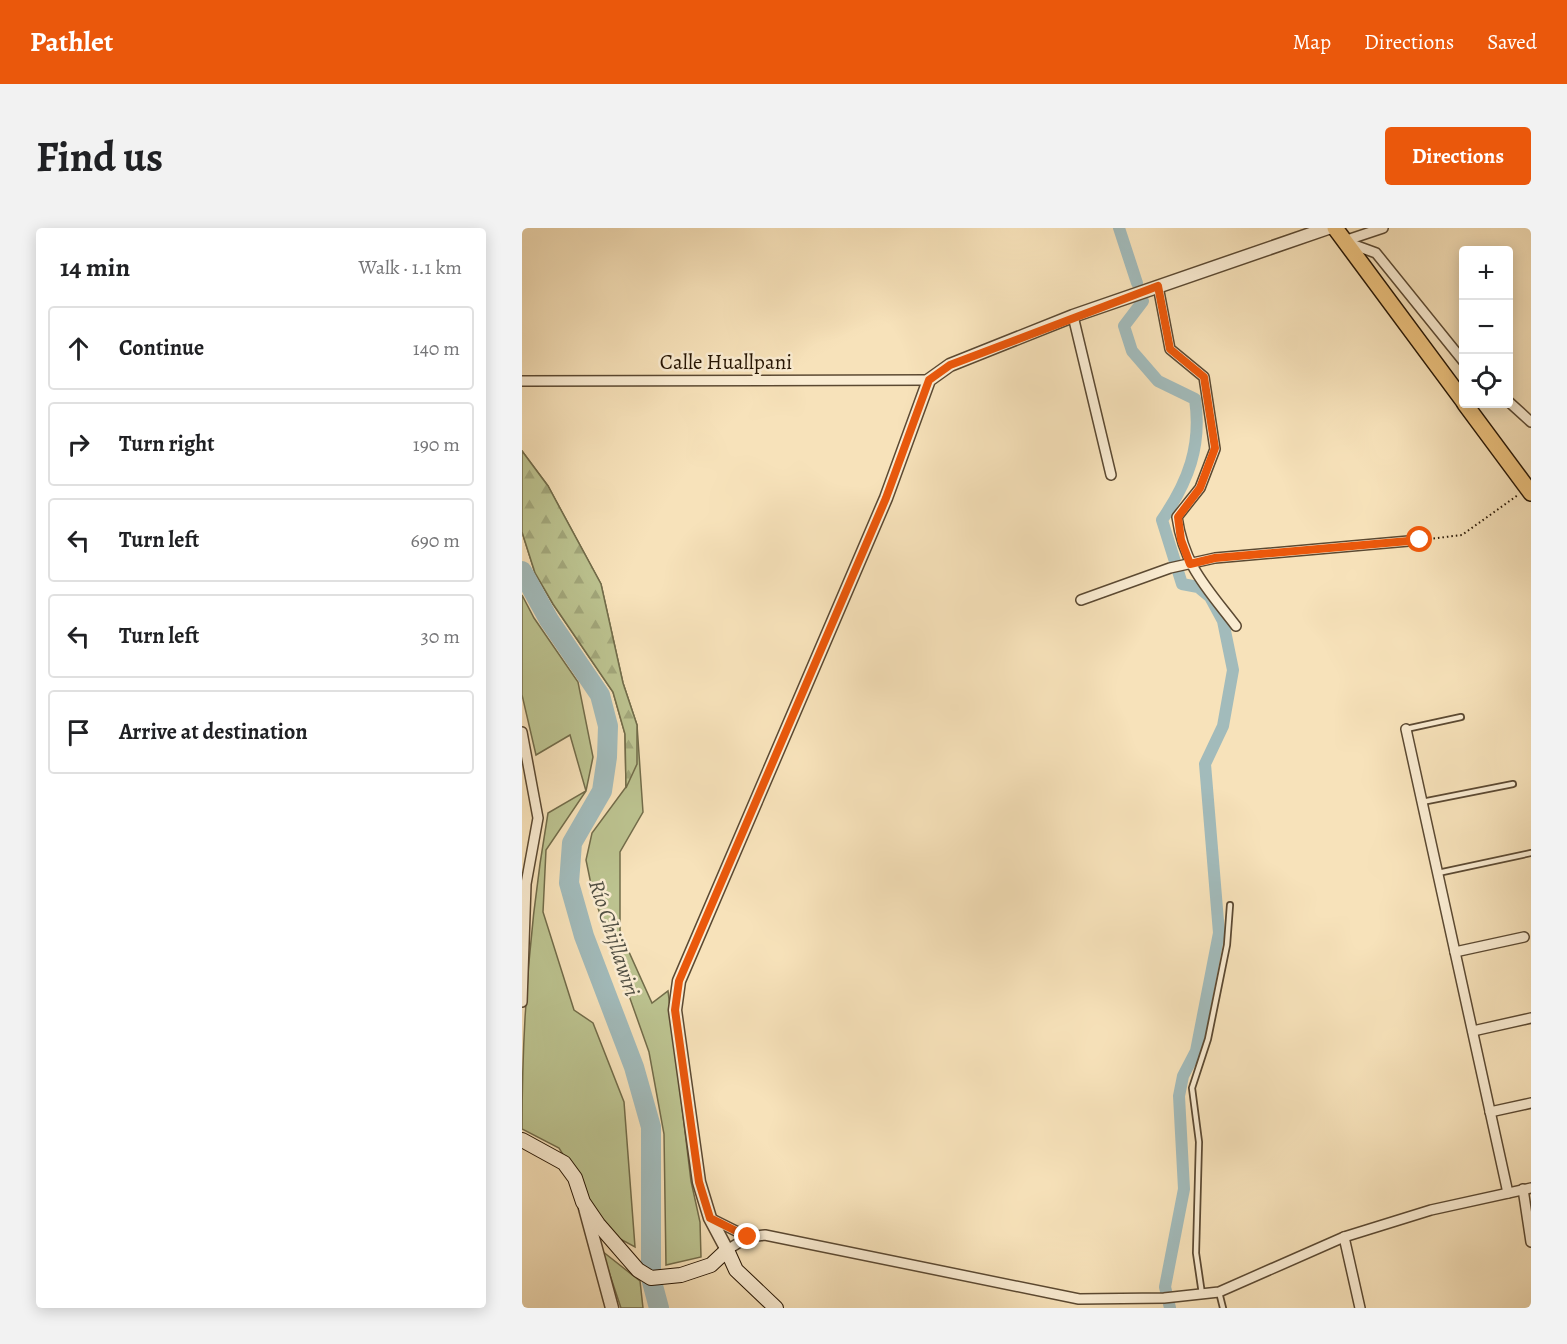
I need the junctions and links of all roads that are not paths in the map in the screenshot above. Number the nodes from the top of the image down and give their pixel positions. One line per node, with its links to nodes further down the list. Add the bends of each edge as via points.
1 (1328, 228): 4 (street)
2 (1383, 228): 3 (street)
3 (1340, 234): 6 (street, via 1376,253); 9 (main road)
4 (1158, 286): 5 (street); 16 (street, via 1170,349 1204,377 1215,448 1200,488 1178,517)
5 (1073, 316): 7 (street, via 950,365); 13 (street)
6 (1459, 356)
7 (929, 380): 8 (street, Calle Huallpani); 38 (street, via 886,498 679,981 675,1010 699,1182)
8 (522, 381)
9 (1459, 396)
10 (1513, 406): 12 (street)
11 (1468, 408): 14 (main road)
12 (1531, 423)
13 (1112, 475)
14 (1530, 491)
15 (1420, 540): 16 (street, via 1215,558)
16 (1186, 565): 17 (street); 18 (street)
17 (1081, 600)
18 (1236, 626)
19 (1461, 717): 20 (lane)
20 (1406, 729): 23 (street)
21 (522, 732): 29 (street, via 538,818 526,884)
22 (1513, 784): 23 (lane)
23 (1422, 802): 25 (street)
24 (1531, 853): 25 (lane)
25 (1438, 873): 28 (street)
26 (1230, 905): 44 (lane, via 1227,945 1208,1039 1192,1088 1199,1142 1196,1253)
27 (1524, 937): 28 (street)
28 (1455, 952): 31 (street)
29 (522, 1002)
30 (1531, 1018): 31 (street)
31 (1473, 1031): 33 (street)
32 (1531, 1102): 33 (street)
33 (1490, 1112): 36 (street)
34 (522, 1140): 37 (main road, via 564,1163)
35 (1527, 1189): 36 (street); 41 (street)
36 (1508, 1193): 40 (street, via 1431,1210)
37 (584, 1202): 42 (main road, via 638,1270 651,1278 681,1275 711,1265); 45 (street)
38 (710, 1218): 39 (street); 42 (street)
39 (748, 1237): 42 (street); 44 (street, via 765,1235 1079,1299)
40 (1344, 1237): 43 (street); 48 (street)
41 (1531, 1242)
42 (727, 1250): 46 (main road, via 736,1270)
43 (1219, 1292): 44 (street); 47 (lane)
44 (1202, 1294)
45 (612, 1308)
46 (776, 1308)
47 (1223, 1308)
48 (1360, 1308)

